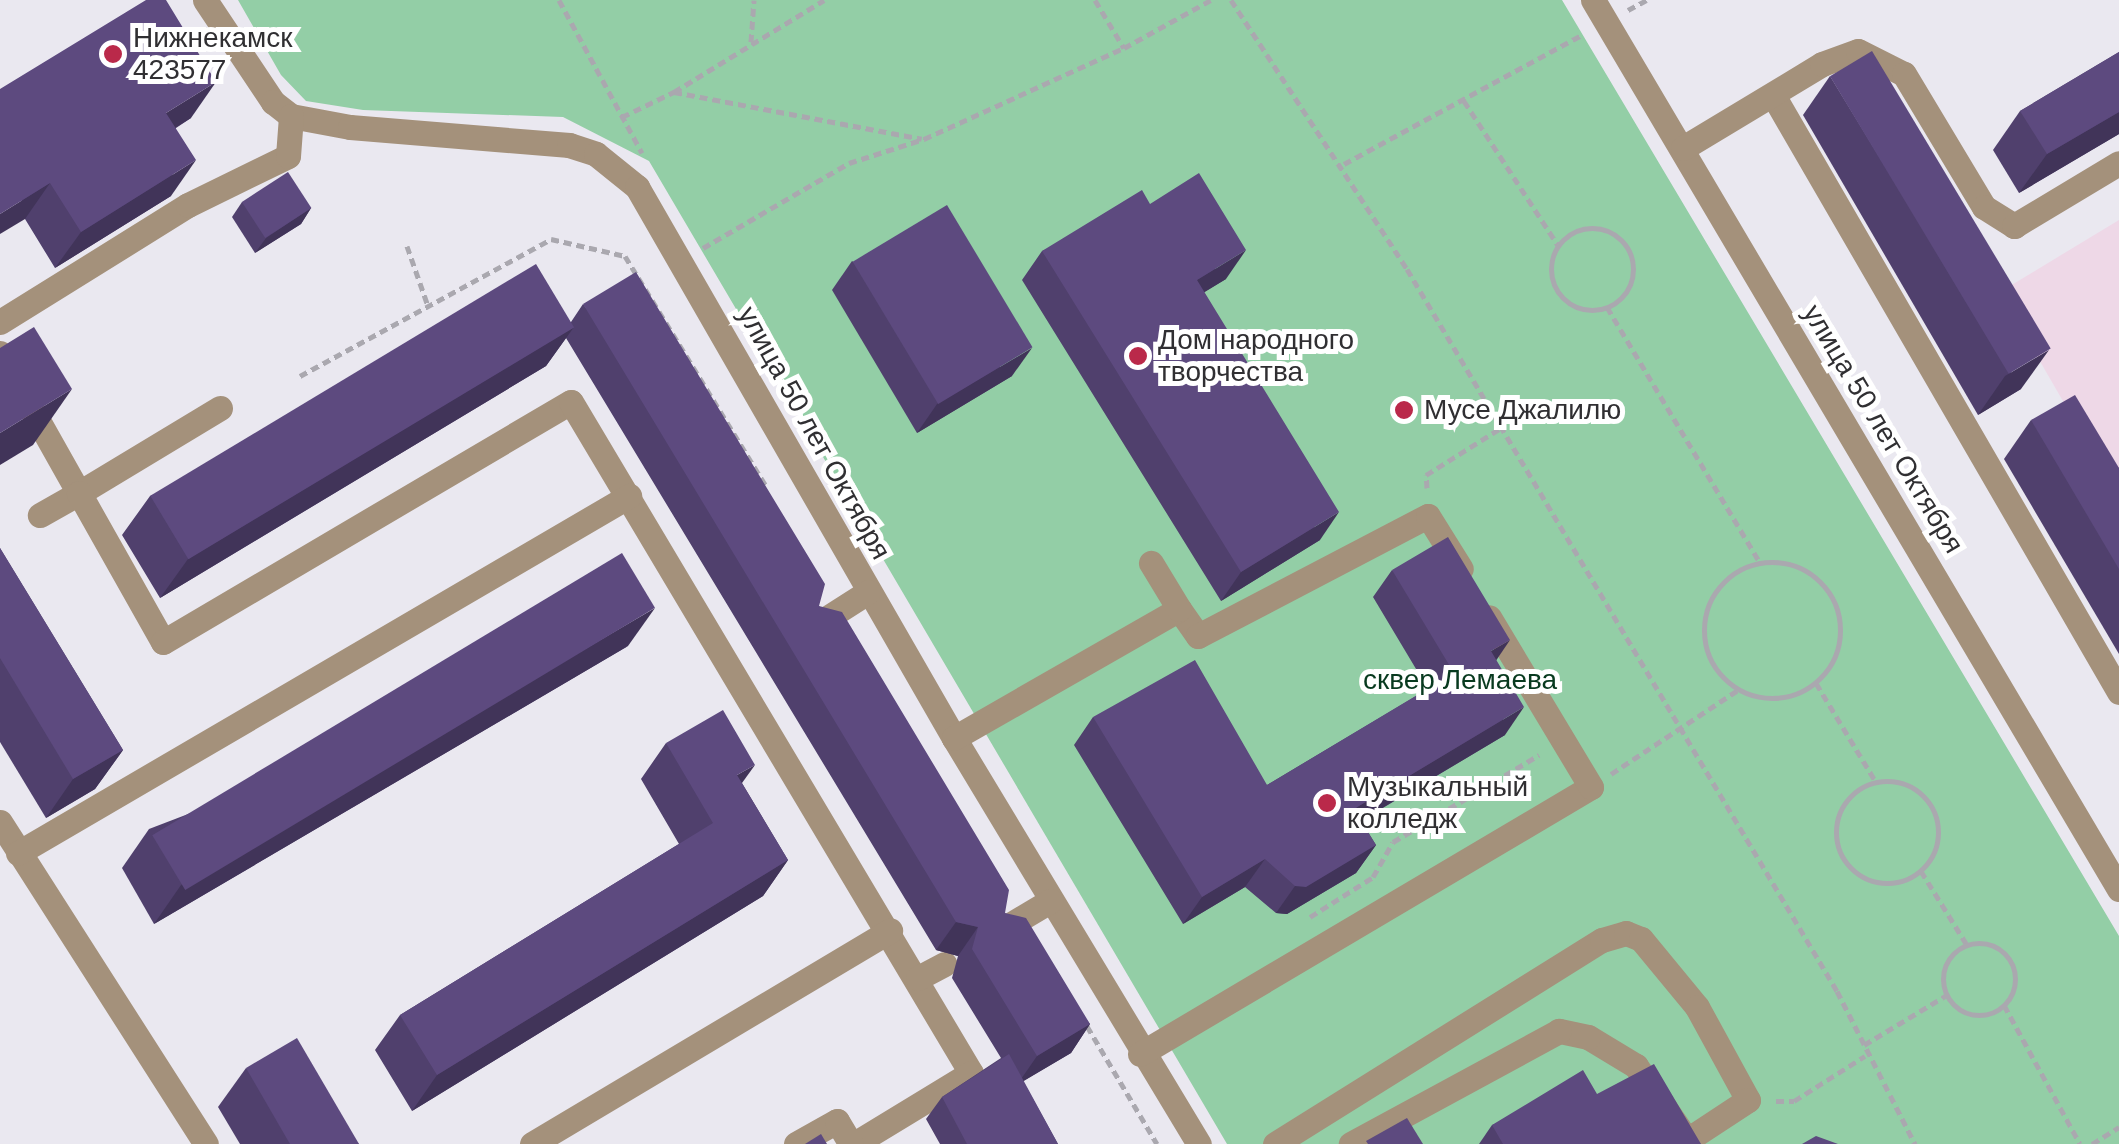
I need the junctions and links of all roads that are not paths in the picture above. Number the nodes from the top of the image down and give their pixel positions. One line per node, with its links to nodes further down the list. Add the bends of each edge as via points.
1 (205, 0): 4 (street, via 273,102)
2 (1599, 10): 5 (street, улица 50 лет Октября)
3 (1773, 95): 5 (street); 6 (street, via 1858,50 1904,74 1984,206 2014,226); 19 (street)
4 (290, 116): 7 (street, via 288,156 188,205); 14 (street, улица 50 лет Октября, via 350,128 525,138 596,154 637,186)
5 (1682, 148): 23 (street, улица 50 лет Октября)
6 (2119, 164)
7 (0, 322)
8 (0, 353): 10 (street)
9 (220, 408): 10 (street)
10 (79, 493): 11 (street, via 164,642 571,402); 12 (street)
11 (629, 496): 18 (street); 22 (street)
12 (40, 515)
13 (1152, 563): 15 (street)
14 (868, 592): 16 (street); 20 (street, улица 50 лет Октября)
15 (1178, 609): 20 (street); 29 (street, via 1198,636 1428,516 1591,786)
16 (814, 627)
17 (758, 657): 18 (street)
18 (736, 671): 25 (street)
19 (2119, 692)
20 (954, 738): 24 (street, улица 50 лет Октября)
21 (0, 822): 22 (street)
22 (18, 852): 34 (street)
23 (2119, 889)
24 (1050, 901): 26 (street); 29 (street, улица 50 лет Октября)
25 (890, 931): 28 (street); 35 (street)
26 (998, 932)
27 (944, 964): 28 (street)
28 (918, 978): 33 (street, via 971,1073)
29 (1140, 1054): 38 (street, улица 50 лет Октября)
30 (1420, 1056): 31 (street); 31 (street, via 1602,940 1626,934 1641,940 1697,1007 1748,1100 1687,1140 1636,1066 1588,1038 1559,1030); 39 (street)
31 (1442, 1092): 32 (street)
32 (1400, 1116): 40 (street); 41 (street)
33 (888, 1135): 37 (street)
34 (206, 1144)
35 (532, 1144)
36 (796, 1144): 37 (street, via 837,1121)
37 (852, 1144)
38 (1199, 1144)
39 (1276, 1144)
40 (1351, 1144)
41 (1416, 1144)

